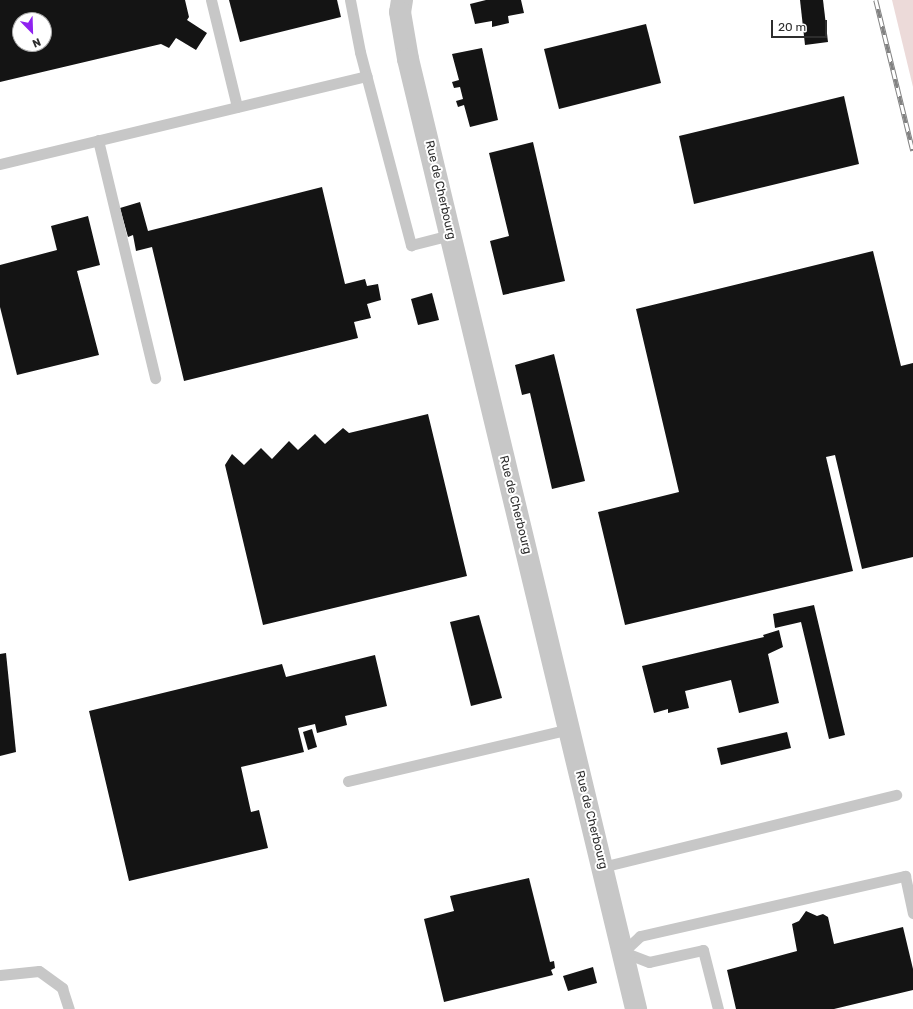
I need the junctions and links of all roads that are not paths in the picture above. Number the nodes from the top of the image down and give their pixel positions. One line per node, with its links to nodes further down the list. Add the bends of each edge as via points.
1 (210, 0): 5 (lane)
2 (350, 0): 4 (lane)
3 (402, 0): 8 (street, Rue de Cherbourg, via 400,12 408,59)
4 (367, 76): 5 (lane); 8 (lane, via 411,245)
5 (237, 107): 6 (lane)
6 (98, 140): 7 (lane); 9 (lane)
7 (0, 164)
8 (450, 235): 10 (street, Rue de Cherbourg)
9 (155, 378)
10 (569, 729): 11 (lane); 13 (street, Rue de Cherbourg)
11 (348, 781)
12 (896, 795): 13 (lane)
13 (602, 867): 15 (street, Rue de Cherbourg)
14 (913, 913): 15 (lane, via 905,876 640,936)
15 (623, 952): 18 (street, Rue de Cherbourg); 19 (lane, via 649,962 703,950)
16 (0, 975): 17 (lane, via 39,971 62,988)
17 (69, 1009)
18 (636, 1009)
19 (718, 1009)

